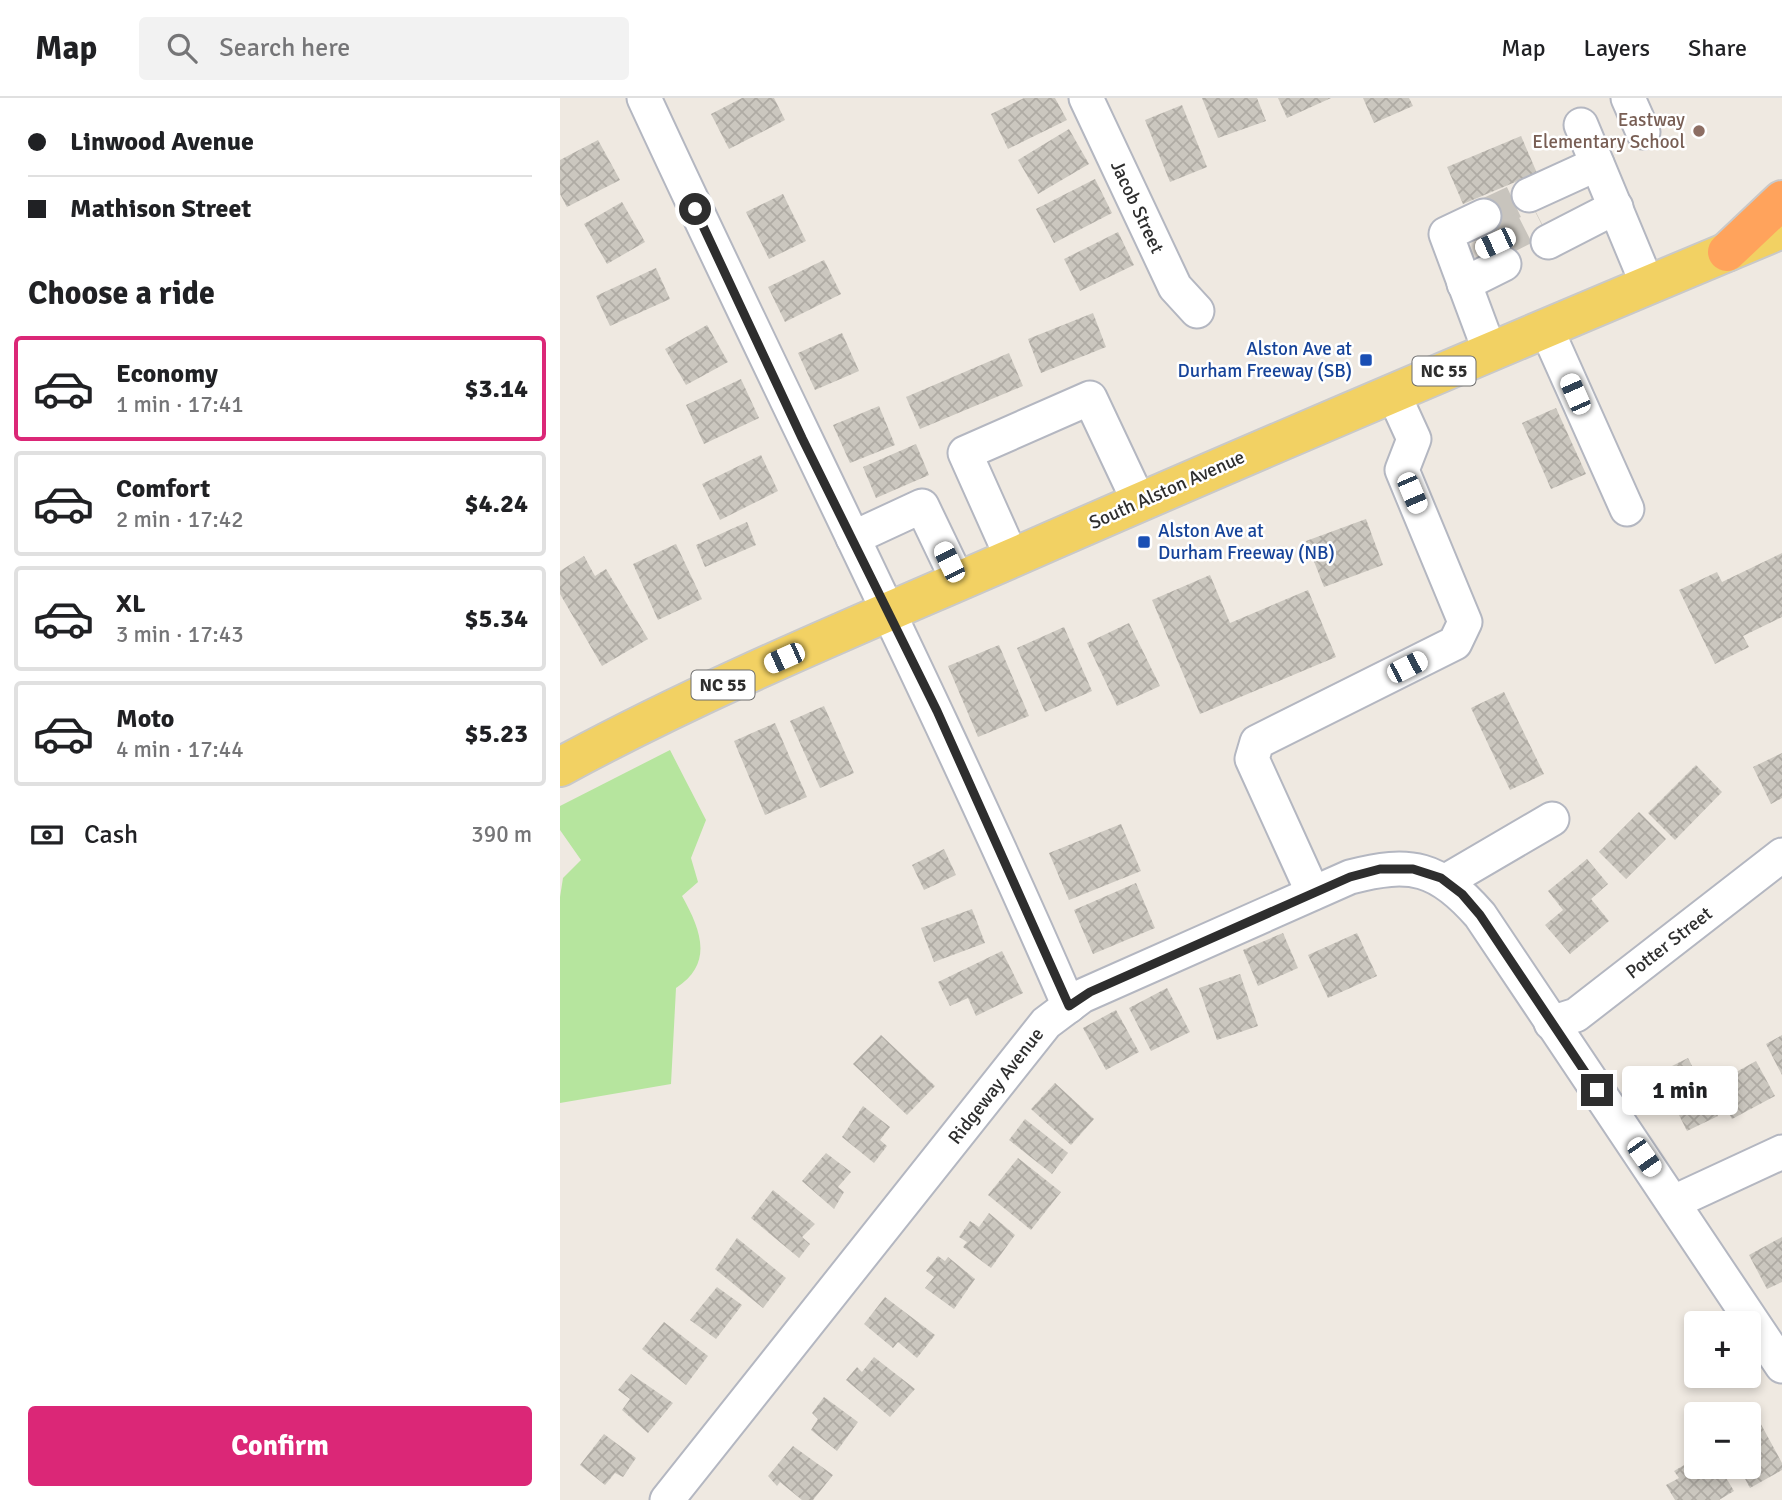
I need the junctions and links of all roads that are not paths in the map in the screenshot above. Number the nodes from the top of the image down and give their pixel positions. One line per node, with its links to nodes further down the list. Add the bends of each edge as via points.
1 (644, 98): 18 (street)
2 (1088, 98): 12 (street, Jacob Street, via 1175,287)
3 (1628, 98): 5 (street)
4 (1581, 125): 6 (street)
5 (1643, 132)
6 (1607, 186): 6 (street, via 1539,219); 11 (street)
7 (1782, 200): 9 (highway)
8 (1782, 229): 9 (main road, South Alston Avenue / NC 55)
9 (1727, 252): 11 (main road, South Alston Avenue / NC 55)
10 (1460, 273): 10 (street, via 1446,234 1494,241); 14 (street)
11 (1648, 286): 13 (main road, South Alston Avenue / NC 55)
12 (1197, 311)
13 (1546, 328): 14 (main road, South Alston Avenue / NC 55); 17 (street)
14 (1490, 352): 15 (main road, South Alston Avenue / NC 55)
15 (1393, 393): 16 (main road, South Alston Avenue / NC 55); 26 (street, via 1414,439 1402,470 1465,622 1455,643 1265,738 1252,751)
16 (1139, 502): 19 (main road, South Alston Avenue / NC 55); 19 (street, via 1090,398 965,453)
17 (1627, 509)
18 (853, 538): 20 (street, via 922,506); 21 (street)
19 (1012, 558): 20 (main road, South Alston Avenue / NC 55)
20 (958, 581): 21 (main road, South Alston Avenue / NC 55)
21 (889, 611): 22 (main road, South Alston Avenue / NC 55, via 659,713); 27 (street)
22 (560, 767)
23 (1552, 819): 25 (street)
24 (1782, 855): 28 (street, Potter Street, via 1576,1015)
25 (1446, 881): 26 (street, Ridgeway Avenue, via 1413,869 1380,869); 28 (street, Ridgeway Avenue, via 1480,915)
26 (1313, 893): 27 (street, Ridgeway Avenue, via 1082,996)
27 (1069, 1006): 32 (street, Ridgeway Avenue, via 1046,1023)
28 (1551, 1023): 30 (street, Ridgeway Avenue)
29 (1782, 1152): 30 (street)
30 (1674, 1202): 31 (street, Ridgeway Avenue)
31 (1782, 1366)
32 (667, 1500)

